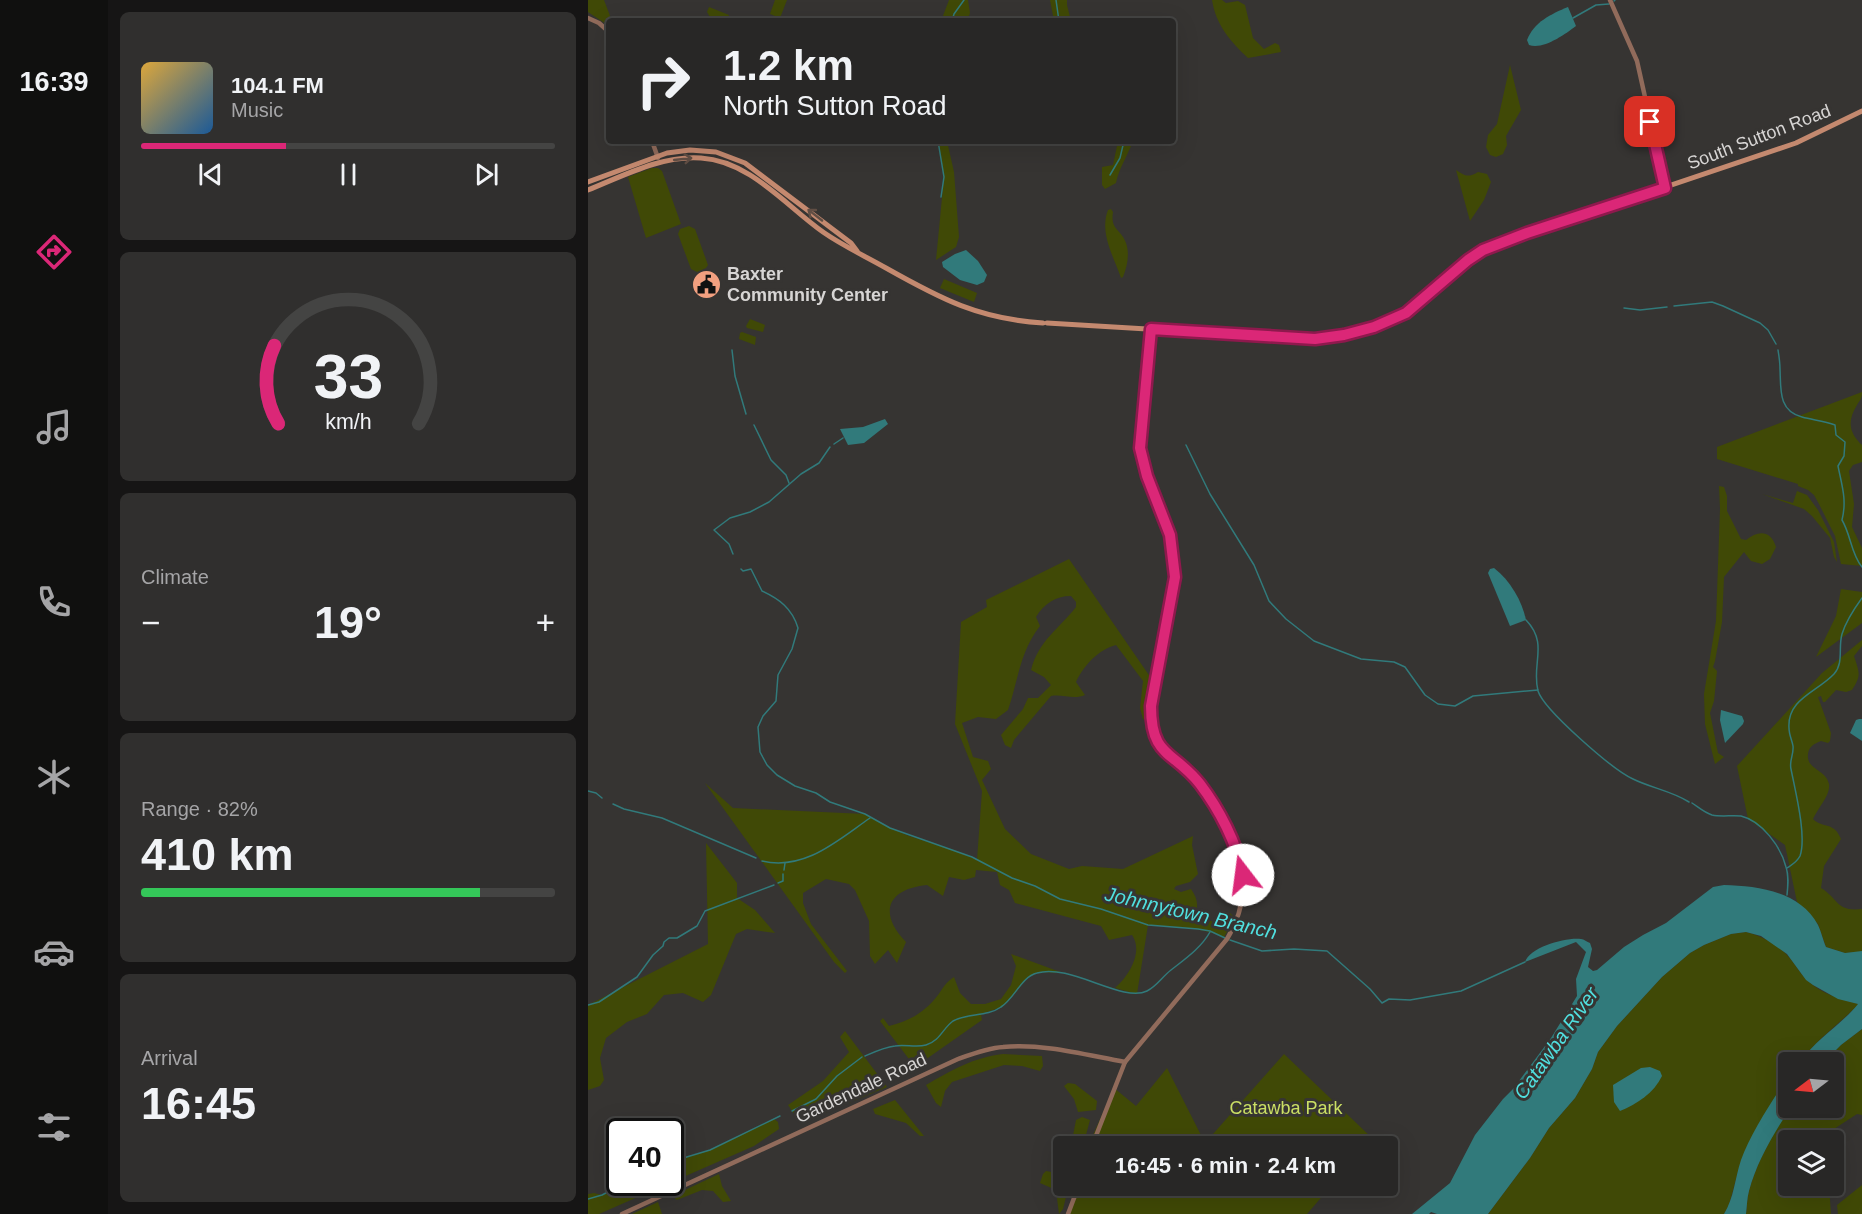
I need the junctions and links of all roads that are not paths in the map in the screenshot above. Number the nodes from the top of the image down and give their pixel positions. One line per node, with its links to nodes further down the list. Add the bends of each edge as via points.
1 (1610, 0): 9 (street, via 1637,61)
2 (588, 18): 3 (street)
3 (606, 29)
4 (1862, 111): 9 (main road, South Sutton Road, via 1796,143)
5 (653, 144): 6 (street)
6 (658, 156): 7 (street); 8 (main road); 11 (main road, one-way to 6, via 745,163 701,150)
7 (660, 163): 10 (main road); 11 (main road, one-way to 11, via 700,158 739,168 821,230)
8 (588, 182)
9 (1665, 188): 12 (main road, South Sutton Road, via 1483,250 1406,313 1374,327 1315,339)
10 (588, 190)
11 (859, 253): 12 (main road, South Sutton Road, via 972,311 1006,320)
12 (1151, 329): 13 (street, via 1140,448 1170,535 1175,577 1151,706 1151,726 1161,748 1201,785 1235,847 1243,887 1240,910 1228,936)
13 (1125, 1062): 14 (street); 16 (street, Gardendale Road, via 1038,1047 979,1052)
14 (1096, 1136)
15 (1075, 1196): 17 (street)
16 (622, 1214)
17 (1068, 1214)

